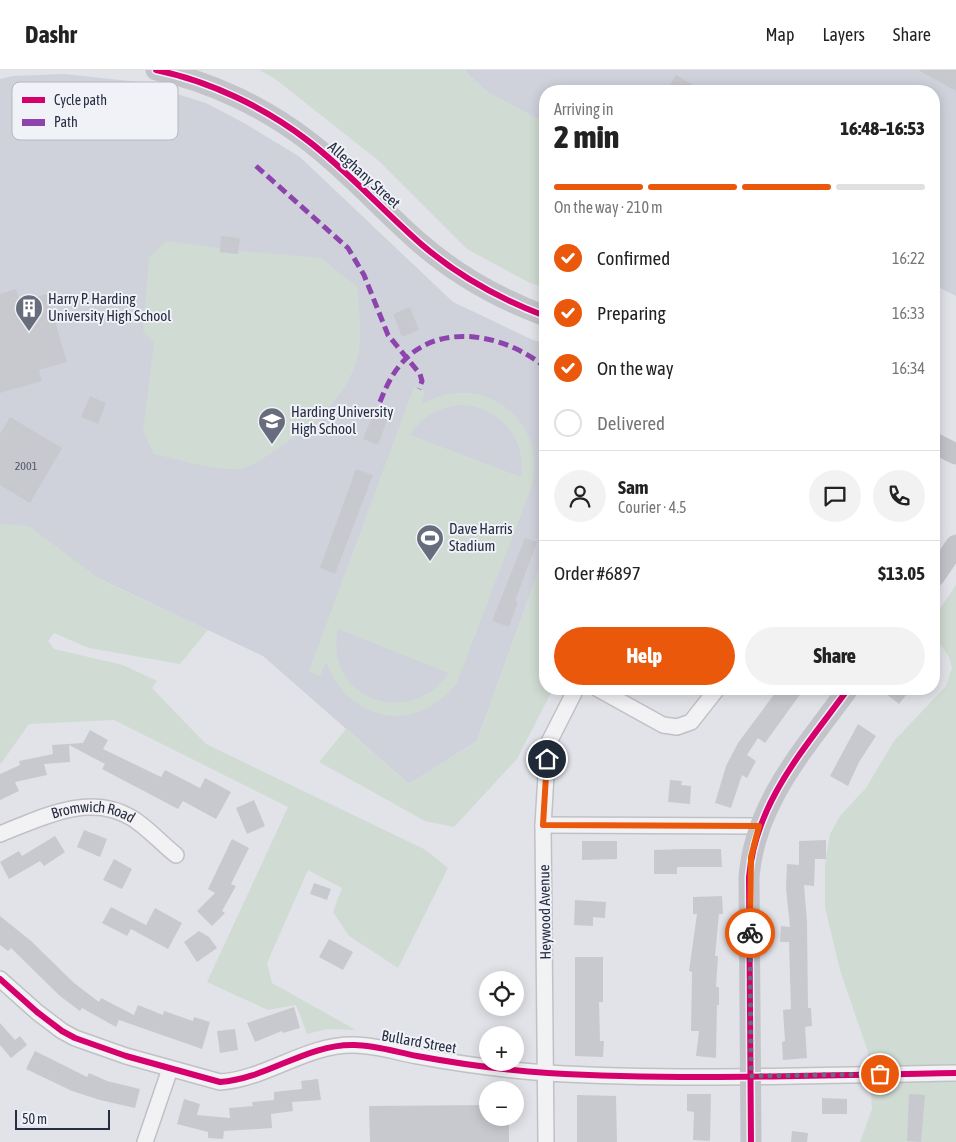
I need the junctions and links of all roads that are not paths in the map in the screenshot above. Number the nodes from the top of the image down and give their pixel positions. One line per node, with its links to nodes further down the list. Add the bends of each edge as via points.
1 (156, 70): 2 (street, Alleghany Street, via 233,96 267,114 331,160 449,266 504,299)
2 (539, 314)
3 (940, 446): 4 (street)
4 (956, 454)
5 (956, 545): 6 (street)
6 (940, 568)
7 (573, 695): 11 (street, Heywood Avenue, via 548,744)
8 (609, 695): 9 (street, via 663,724 677,727 690,722)
9 (712, 695)
10 (844, 695): 12 (street, via 794,764)
11 (543, 825): 12 (street); 17 (street, Heywood Avenue)
12 (759, 826): 19 (street, via 750,877)
13 (0, 834): 14 (street, Bromwich Road, via 62,811 101,808 131,818)
14 (176, 855)
15 (0, 979): 16 (street, Bullard Street, via 62,1031)
16 (170, 1069): 17 (street, Bullard Street, via 220,1082 234,1081 312,1052 352,1045); 20 (street)
17 (546, 1073): 19 (street, Bullard Street); 21 (street, Heywood Avenue)
18 (956, 1073): 19 (street, Bullard Street)
19 (751, 1076): 22 (street)
20 (145, 1142)
21 (546, 1142)
22 (751, 1142)

